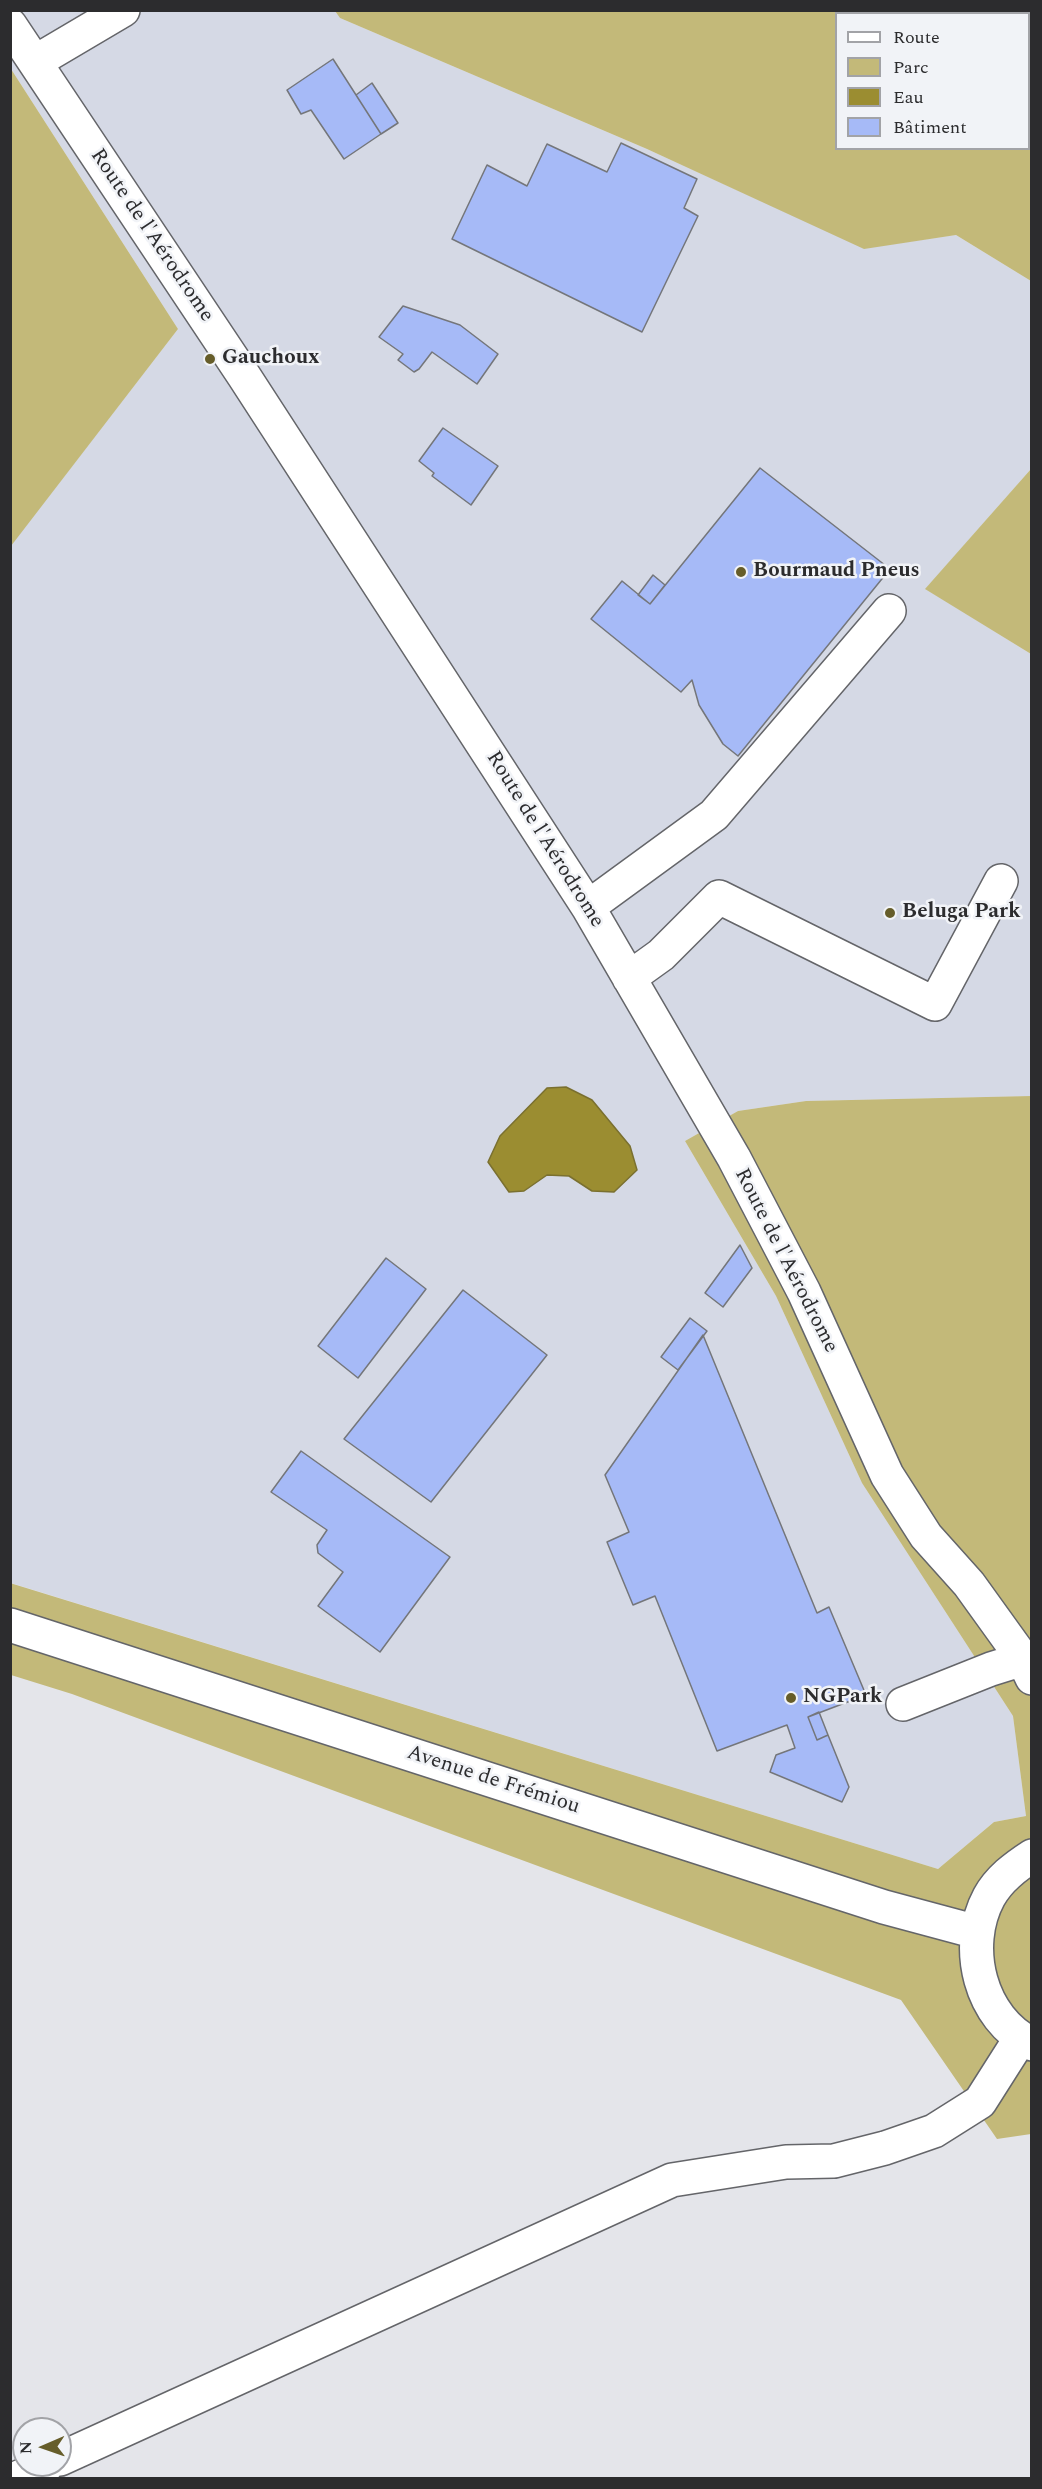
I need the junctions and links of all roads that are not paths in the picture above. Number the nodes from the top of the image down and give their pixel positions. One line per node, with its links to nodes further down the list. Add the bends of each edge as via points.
1 (123, 10): 3 (street)
2 (10, 25): 3 (street, Route de l'Aérodrome)
3 (35, 62): 6 (street, Route de l'Aérodrome)
4 (888, 611): 6 (street, via 714,815)
5 (1001, 881): 7 (street, via 935,1004 719,897 661,955)
6 (588, 907): 7 (street, Route de l'Aérodrome)
7 (629, 978): 9 (street, Route de l'Aérodrome, via 734,1158 804,1292 887,1475 926,1536 969,1584)
8 (10, 1625): 12 (street, Avenue de Frémiou, via 872,1904)
9 (1027, 1668): 10 (street, via 991,1669)
10 (903, 1704)
11 (1032, 1856): 12 (street, via 1012,1869 989,1898)
12 (977, 1932): 13 (street, via 976,1963 984,1992 999,2018)
13 (1026, 2042): 14 (street, via 980,2102 934,2131 834,2161 786,2162 672,2180)
14 (72, 2454)

